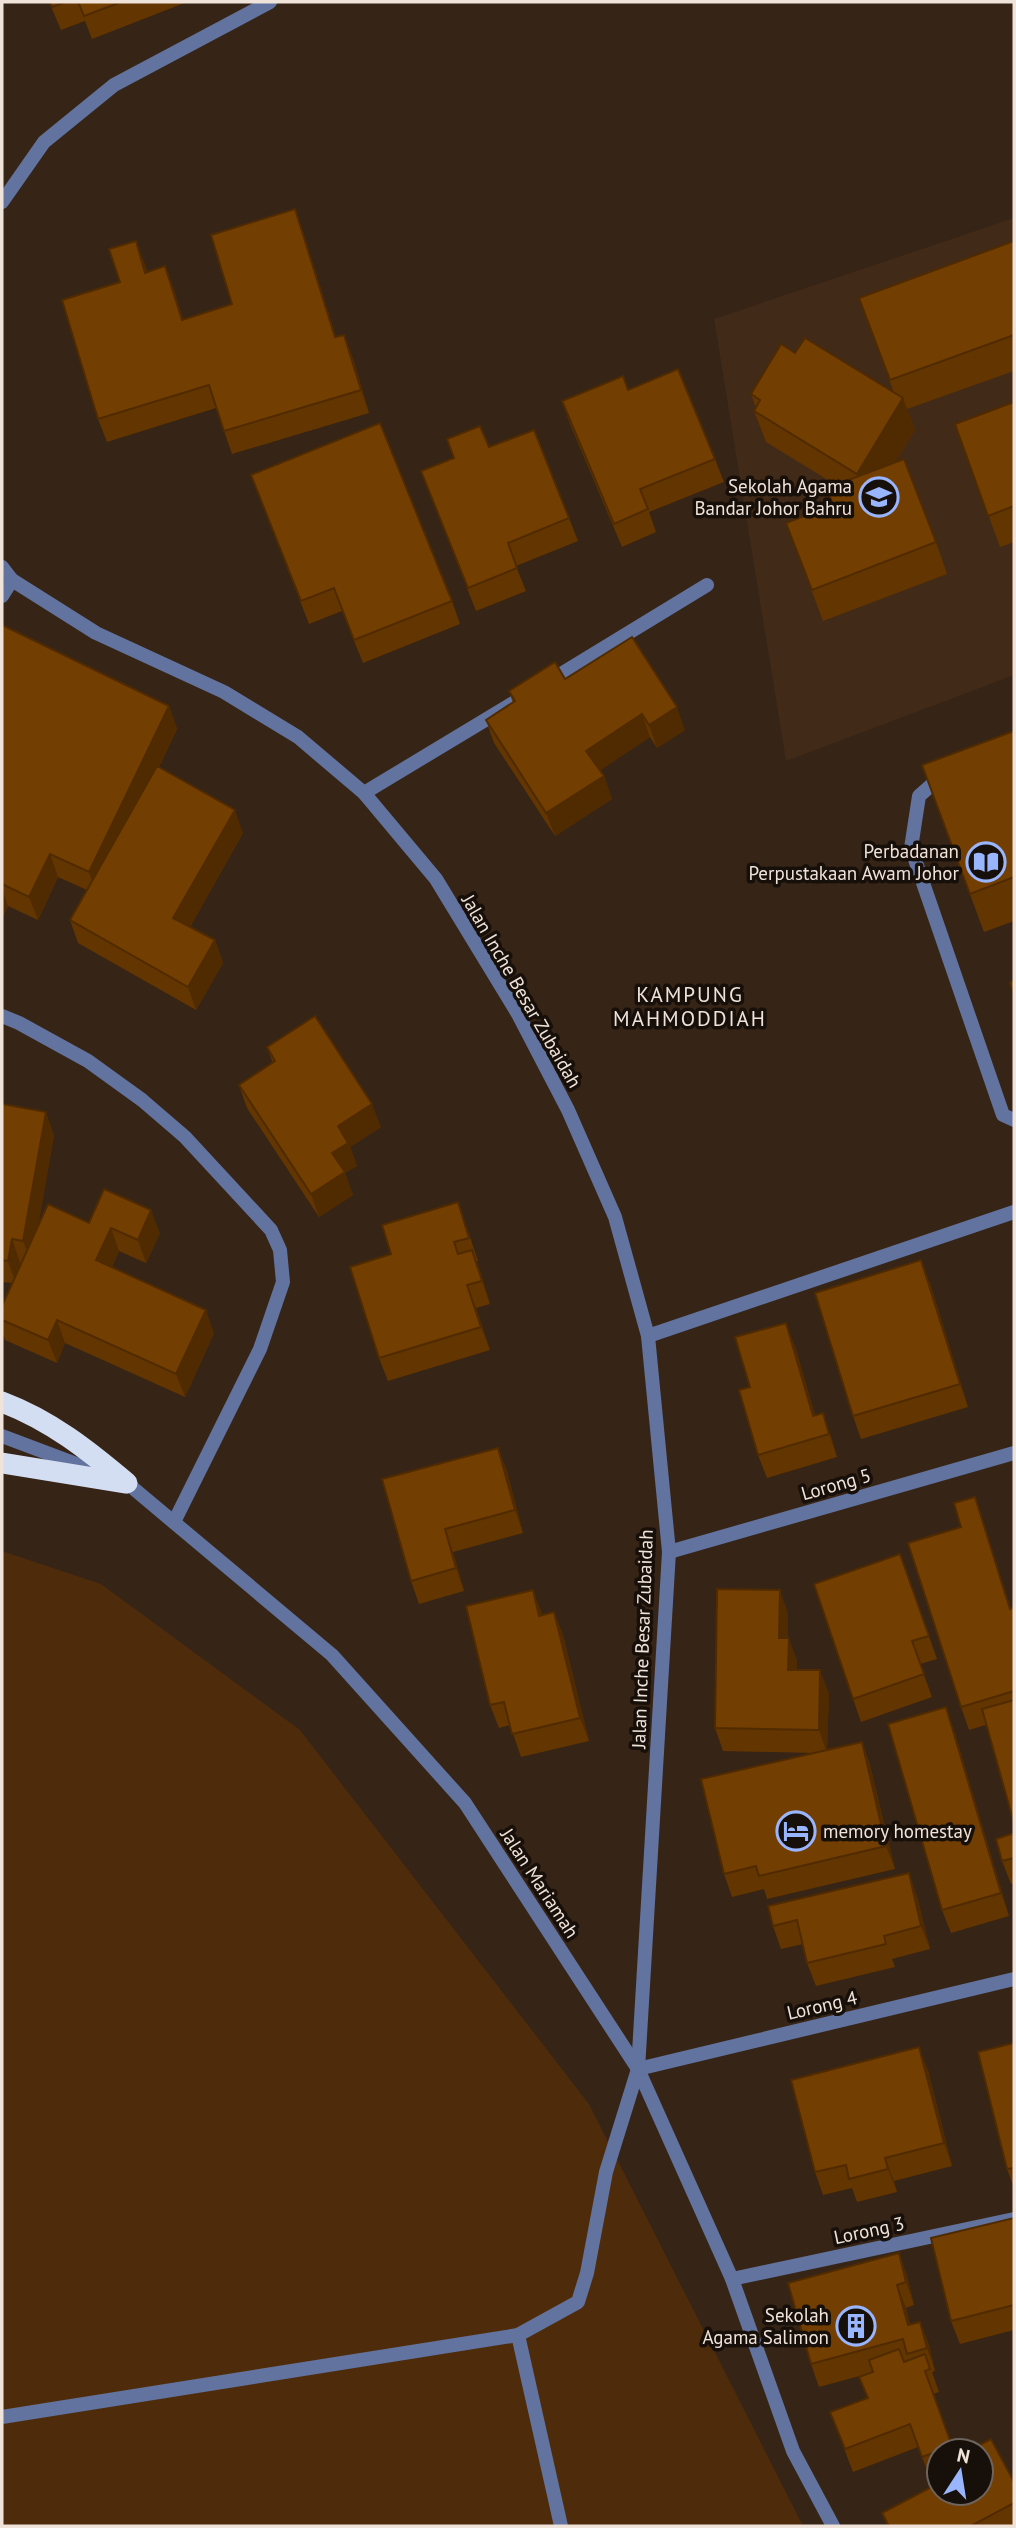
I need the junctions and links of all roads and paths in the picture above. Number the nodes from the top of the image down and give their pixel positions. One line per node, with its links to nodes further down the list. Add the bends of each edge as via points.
1 (270, 2): 2 (street, via 114,85 44,142)
2 (2, 202)
3 (2, 567): 4 (street, Jalan Inche Besar Zubaidah)
4 (12, 580): 6 (street); 8 (street, Jalan Inche Besar Zubaidah, via 96,633 224,692 298,737)
5 (707, 585): 8 (street)
6 (2, 596)
7 (957, 763): 10 (street, via 919,796 911,848 1003,1115)
8 (364, 793): 12 (street, Jalan Inche Besar Zubaidah, via 436,879 518,1014 615,1217)
9 (2, 1016): 18 (street, via 88,1061 142,1100 185,1137 271,1230 280,1250 283,1282 260,1349)
10 (1014, 1120)
11 (1014, 1212): 12 (street)
12 (648, 1336): 19 (street, Jalan Inche Besar Zubaidah)
13 (2, 1402): 17 (highway, via 82,1444)
14 (2, 1436): 17 (street, Jalan Mariamah)
15 (1014, 1453): 19 (street, Lorong 5)
16 (2, 1463): 17 (highway)
17 (128, 1483): 18 (street, Jalan Mariamah)
18 (174, 1522): 21 (street, Jalan Mariamah, via 332,1655 465,1803)
19 (668, 1552): 21 (street, Jalan Inche Besar Zubaidah)
20 (1014, 1979): 21 (street, Lorong 4)
21 (638, 2069): 23 (street, Jalan Mariamah); 24 (street, via 606,2172 578,2302)
22 (1014, 2219): 23 (street, Lorong 3)
23 (732, 2279): 27 (street, Jalan Mariamah, via 793,2451)
24 (518, 2335): 25 (street); 26 (street)
25 (2, 2417)
26 (561, 2526)
27 (834, 2526)

